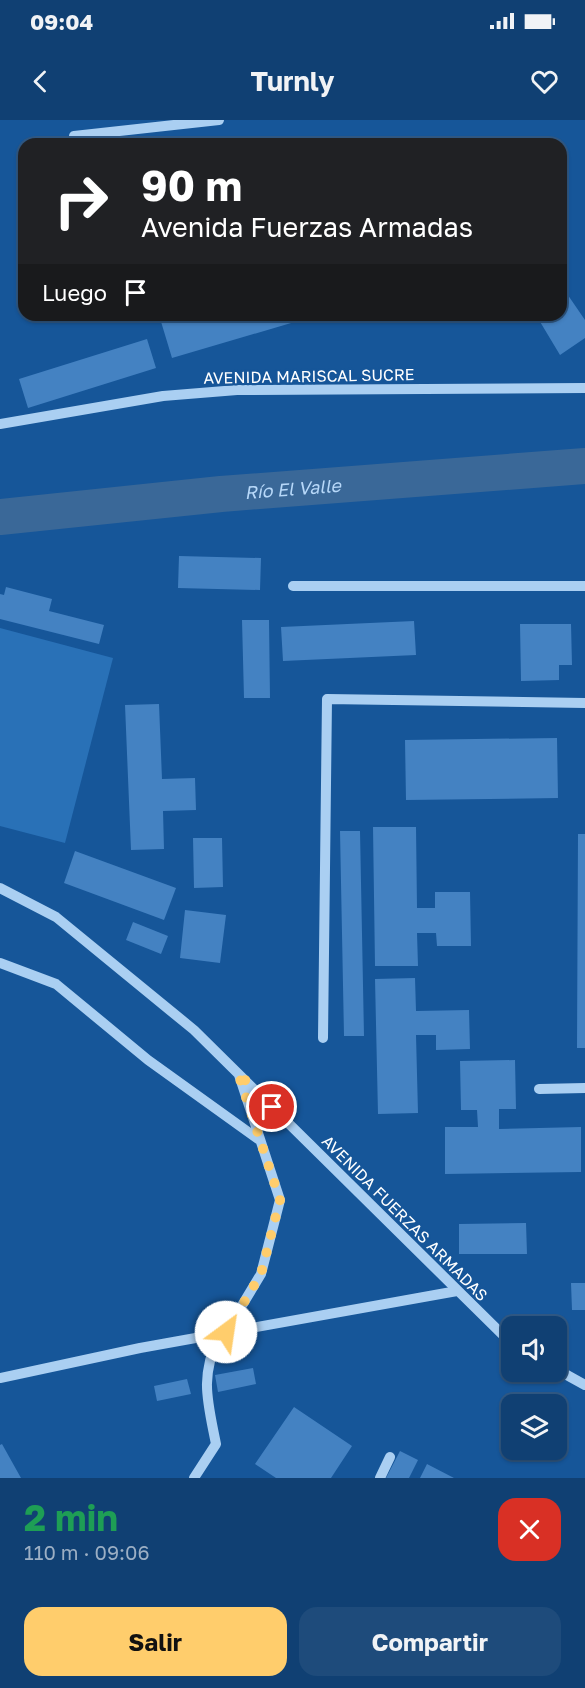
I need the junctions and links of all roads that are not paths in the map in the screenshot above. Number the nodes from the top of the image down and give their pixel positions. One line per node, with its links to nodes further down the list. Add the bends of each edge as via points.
1 (219, 120): 2 (street)
2 (74, 136)
3 (585, 388): 4 (street, AVENIDA MARISCAL SUCRE, via 237,390 163,396)
4 (0, 424)
5 (293, 586): 6 (street)
6 (585, 586)
7 (585, 703): 10 (street, via 327,699)
8 (0, 888): 11 (street, AVENIDA FUERZAS ARMADAS, via 56,917 194,1030)
9 (0, 963): 14 (street, via 56,984 148,1060)
10 (323, 1038)
11 (238, 1073): 14 (street); 15 (street, AVENIDA FUERZAS ARMADAS)
12 (585, 1088): 13 (street)
13 (539, 1089)
14 (258, 1139): 16 (street, via 280,1200 261,1274)
15 (457, 1291): 16 (street); 17 (street, AVENIDA FUERZAS ARMADAS)
16 (223, 1333): 19 (street); 22 (street, via 208,1361 206,1392 216,1444)
17 (501, 1333)
18 (567, 1375): 20 (street)
19 (0, 1378)
20 (585, 1385)
21 (390, 1457): 23 (street)
22 (194, 1478)
23 (380, 1478)

